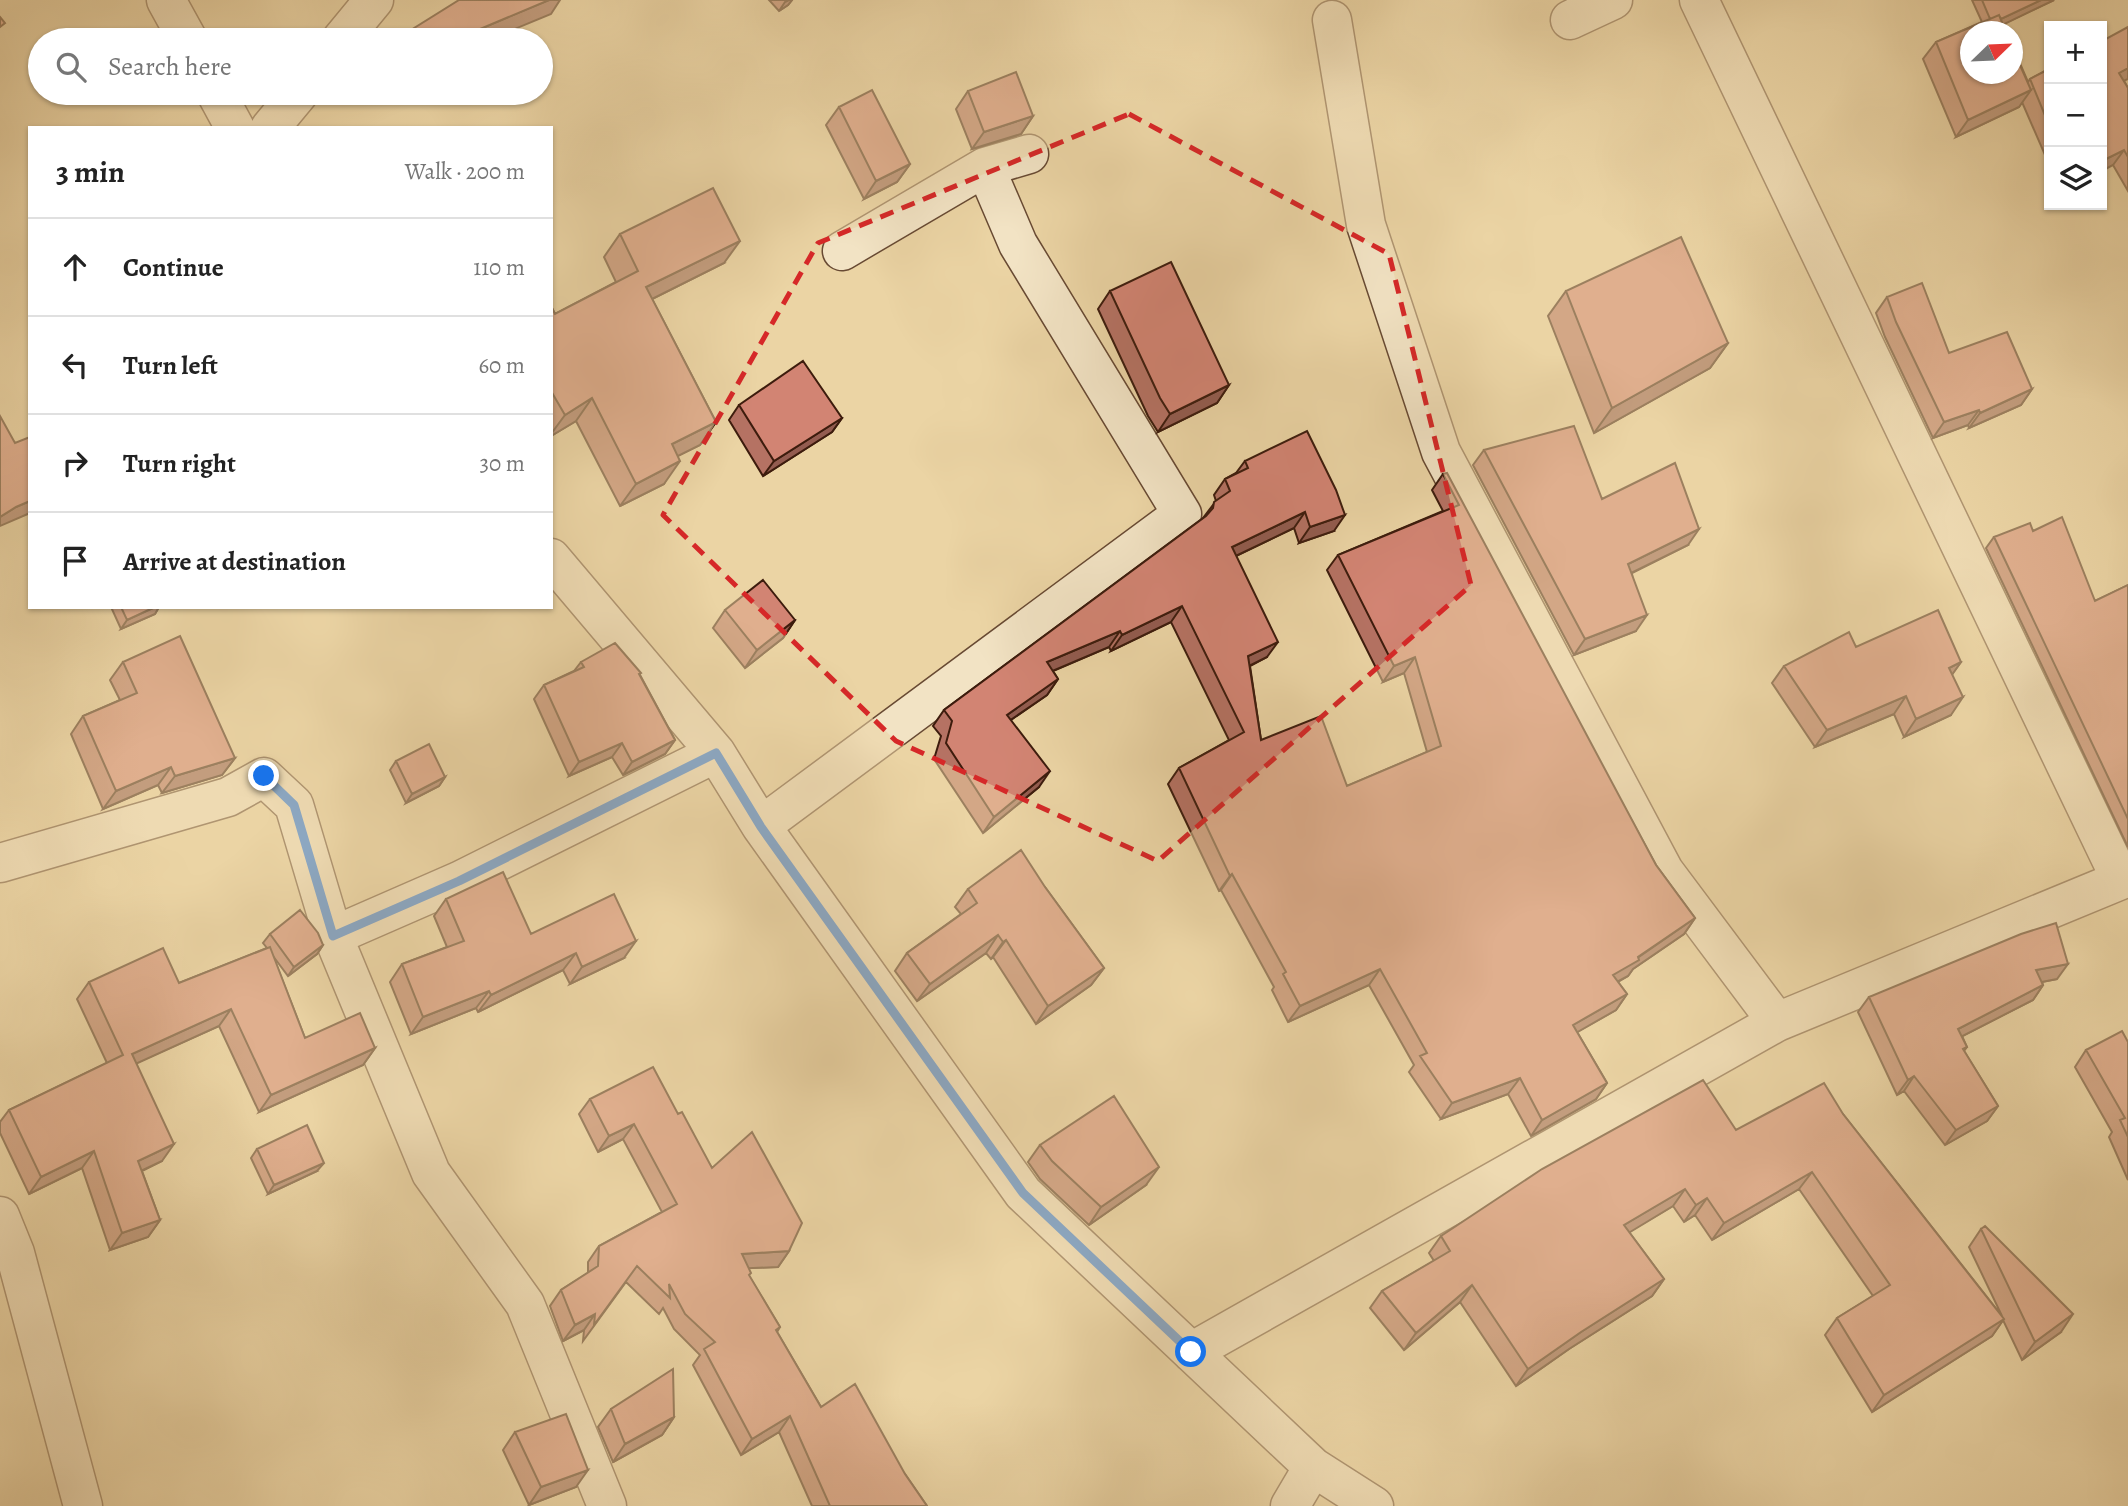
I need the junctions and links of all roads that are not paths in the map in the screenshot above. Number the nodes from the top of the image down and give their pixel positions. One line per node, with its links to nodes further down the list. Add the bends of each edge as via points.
1 (166, 0): 5 (street)
2 (373, 0): 6 (street)
3 (1699, 0): 19 (street, via 2121,880)
4 (1332, 20): 19 (street, via 1366,225 1441,452 1664,871)
5 (181, 28)
6 (351, 28)
7 (223, 105): 9 (street)
8 (289, 105): 10 (street)
9 (234, 126)
10 (272, 126)
11 (1029, 154): 12 (street)
12 (985, 167): 13 (street); 16 (street, via 1018,244 1182,514)
13 (842, 251)
14 (553, 560): 15 (street)
15 (716, 753): 16 (street); 18 (street, via 459,881)
16 (761, 827): 21 (street, via 1023,1193)
17 (0, 863): 18 (street, via 228,797 264,776 294,805)
18 (333, 936): 24 (street, via 431,1173 525,1304)
19 (1777, 1022): 21 (street)
20 (0, 1216): 23 (street, via 15,1253)
21 (1191, 1352): 22 (street)
22 (1313, 1467): 25 (street); 26 (street)
23 (83, 1506)
24 (607, 1506)
25 (1290, 1506)
26 (1374, 1506)

